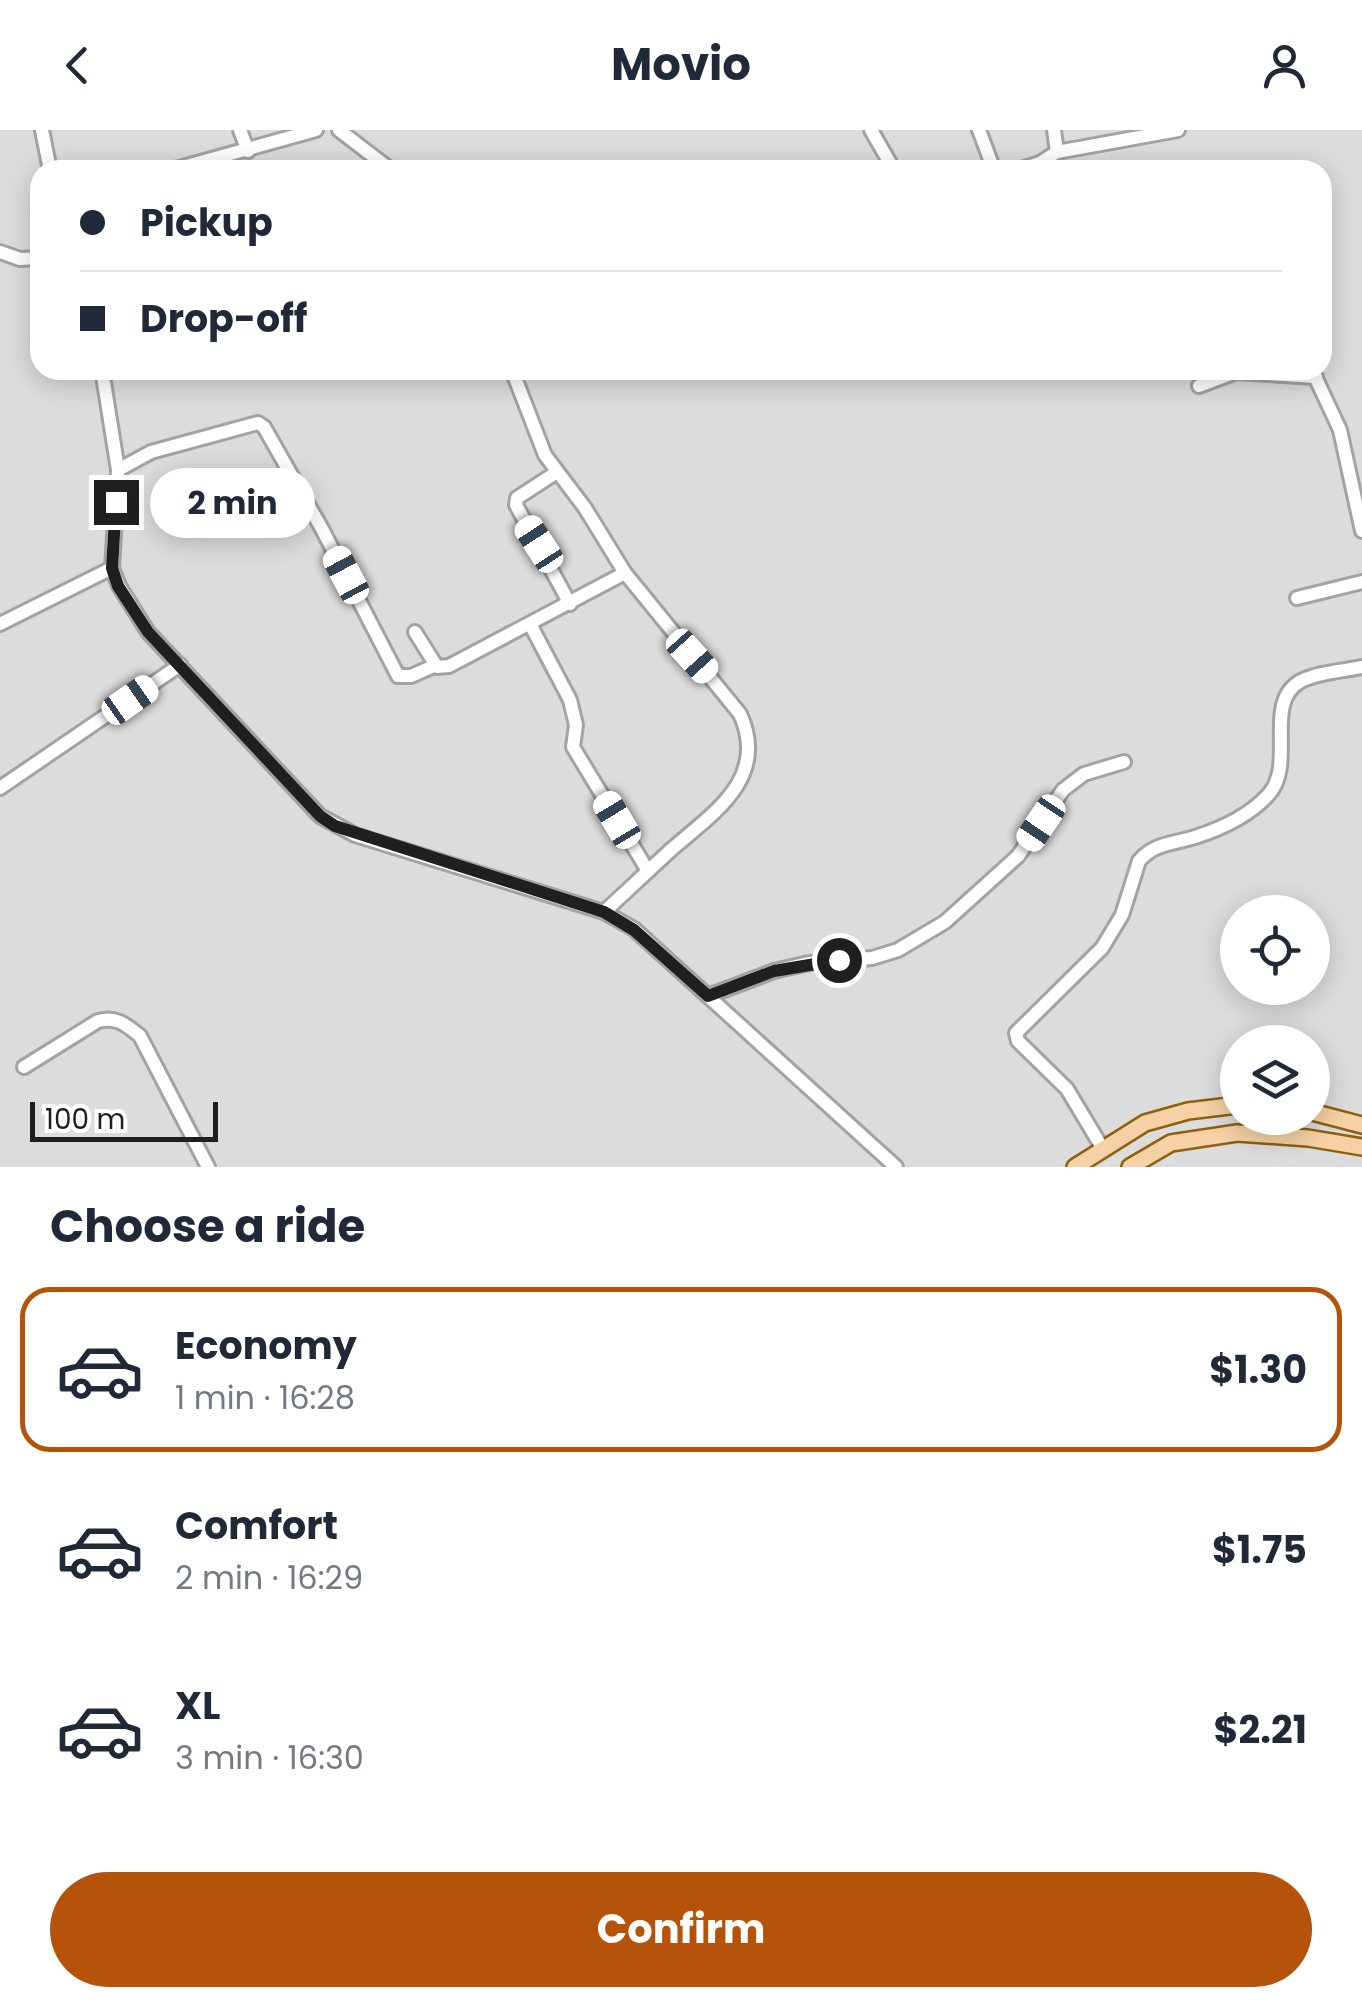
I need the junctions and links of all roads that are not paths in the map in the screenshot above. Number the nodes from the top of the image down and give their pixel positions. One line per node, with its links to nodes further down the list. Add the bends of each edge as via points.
1 (42, 130): 11 (street)
2 (240, 130): 9 (street)
3 (316, 130): 9 (street)
4 (339, 130): 13 (street)
5 (870, 130): 14 (street)
6 (979, 130): 15 (street)
7 (1054, 130): 10 (street)
8 (1178, 130): 10 (street)
9 (248, 151): 12 (street)
10 (1056, 152): 16 (street)
11 (48, 160)
12 (212, 160)
13 (378, 160)
14 (888, 160)
15 (990, 160)
16 (1044, 160)
17 (0, 252): 18 (street)
18 (30, 258)
19 (104, 380): 24 (street)
20 (515, 380): 25 (street)
21 (1215, 380): 23 (street)
22 (1317, 380): 26 (street, via 1340,430)
23 (1200, 386)
24 (118, 470): 27 (street); 36 (street, via 152,452 258,422 398,676)
25 (557, 472): 28 (street); 31 (street, via 516,498 516,505)
26 (1361, 535)
27 (112, 568): 32 (street); 35 (street, via 148,632)
28 (625, 573): 31 (street); 40 (street, via 740,714 749,747 725,803)
29 (1362, 582): 30 (street)
30 (1298, 598)
31 (570, 604): 33 (street)
32 (0, 624)
33 (530, 624): 36 (street, via 455,663); 40 (street, via 570,700 573,747)
34 (415, 632): 36 (street)
35 (180, 665): 39 (street); 41 (street, via 335,826)
36 (436, 665)
37 (1362, 667): 48 (street, via 1305,678 1292,688 1282,712 1279,780 1268,795 1204,834 1145,854 1102,948 1016,1033 1067,1089)
38 (1124, 762): 42 (street, via 1084,774 1063,790 1018,856 945,922 898,950 774,971)
39 (0, 788)
40 (648, 871): 41 (street)
41 (604, 912): 42 (street)
42 (708, 996): 50 (street)
43 (24, 1067): 49 (street, via 98,1021 124,1023 140,1036)
44 (1220, 1107): 48 (main road, via 1145,1123)
45 (1330, 1117): 46 (main road)
46 (1362, 1125)
47 (1362, 1148): 52 (main road, via 1237,1133 1171,1143)
48 (1102, 1149): 51 (main road)
49 (208, 1167)
50 (896, 1167)
51 (1075, 1167)
52 (1130, 1167)

